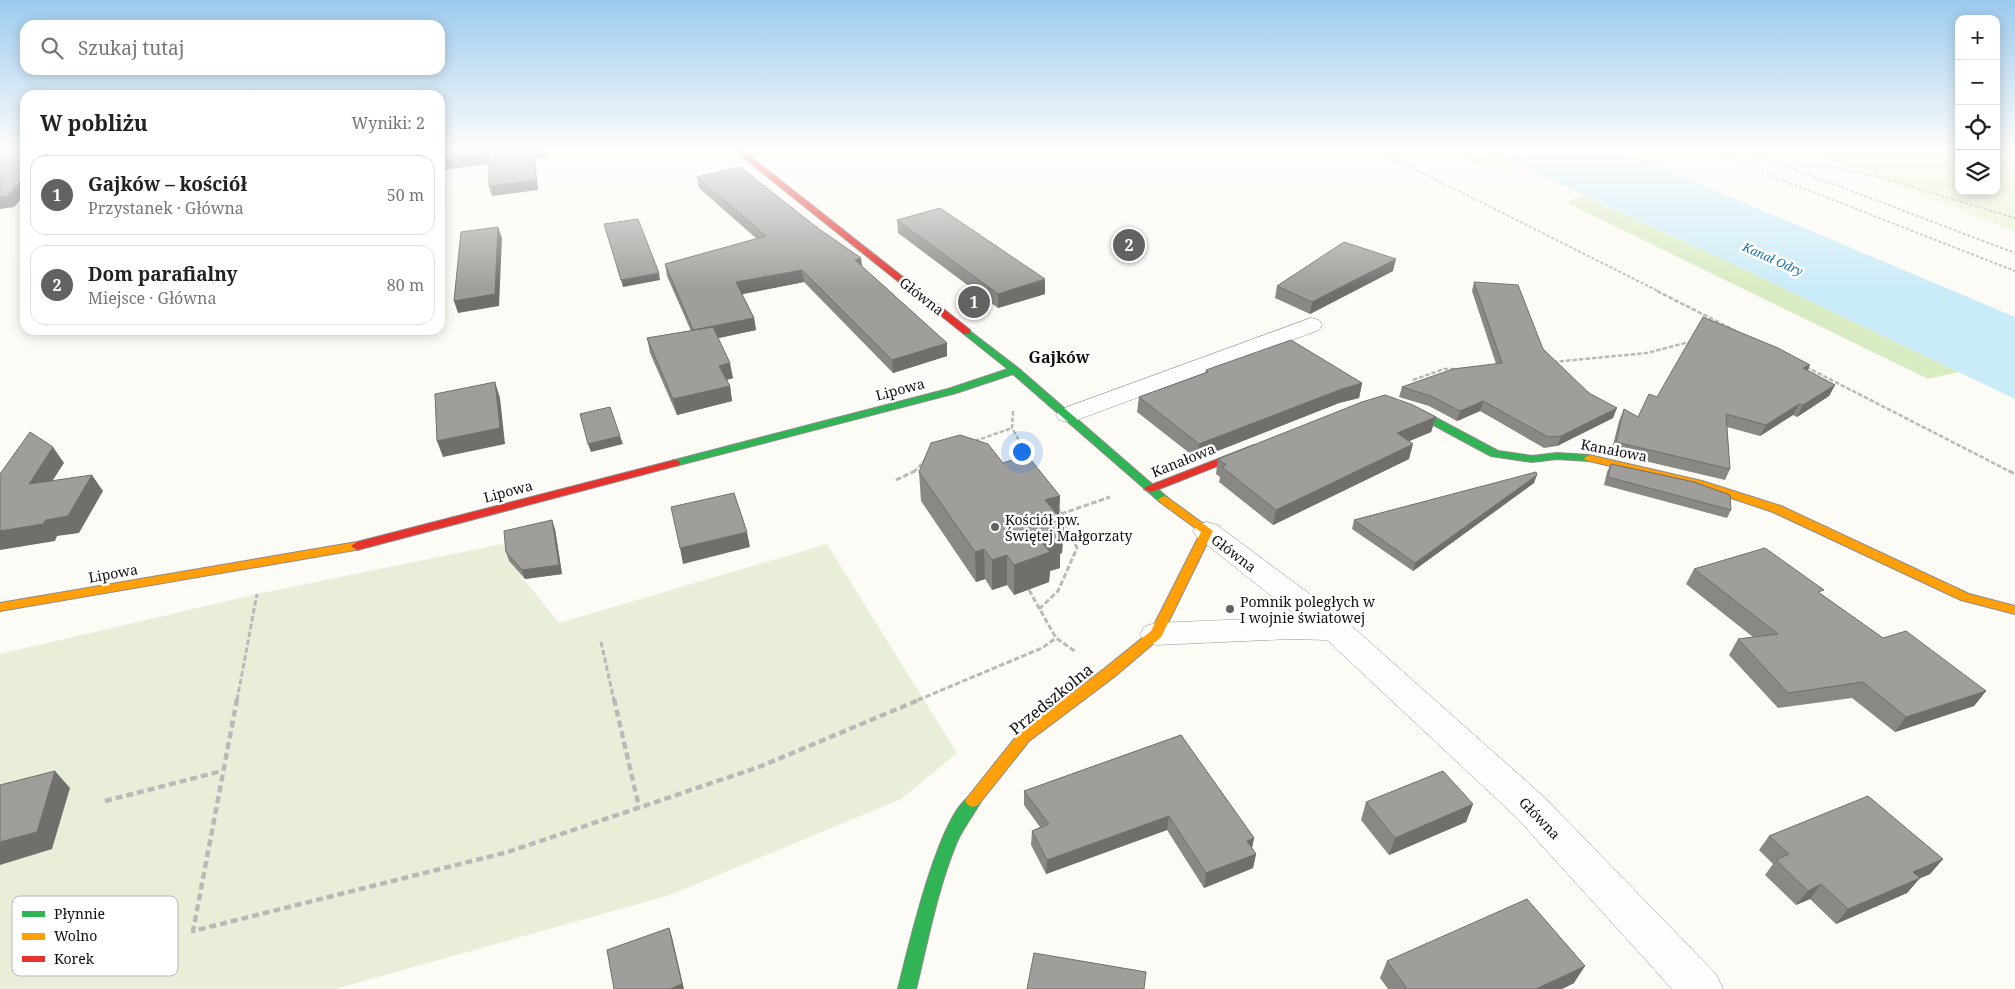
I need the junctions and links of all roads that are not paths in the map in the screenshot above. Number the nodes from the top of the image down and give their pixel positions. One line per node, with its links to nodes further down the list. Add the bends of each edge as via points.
1 (795, 196): 3 (street, Główna)
2 (1311, 325): 5 (street)
3 (1015, 370): 5 (street, Główna); 9 (street, Lipowa, via 952,391 362,545)
4 (1382, 400): 10 (street, Kanałowa, via 1419,413 1495,454 1532,459 1557,456 1589,458 1698,483 1777,509 1965,597)
5 (1068, 416): 7 (street, Główna)
6 (1268, 442): 7 (street, Kanałowa)
7 (1150, 489): 8 (street, Główna)
8 (1207, 532): 11 (street, Główna); 12 (street, Przedszkolna)
9 (0, 607)
10 (2015, 610)
11 (1335, 629): 12 (street); 14 (street, Główna, via 1530,807)
12 (1156, 634): 13 (street, Przedszkolna, via 1024,737 965,812 940,864)
13 (907, 989)
14 (1701, 989)

